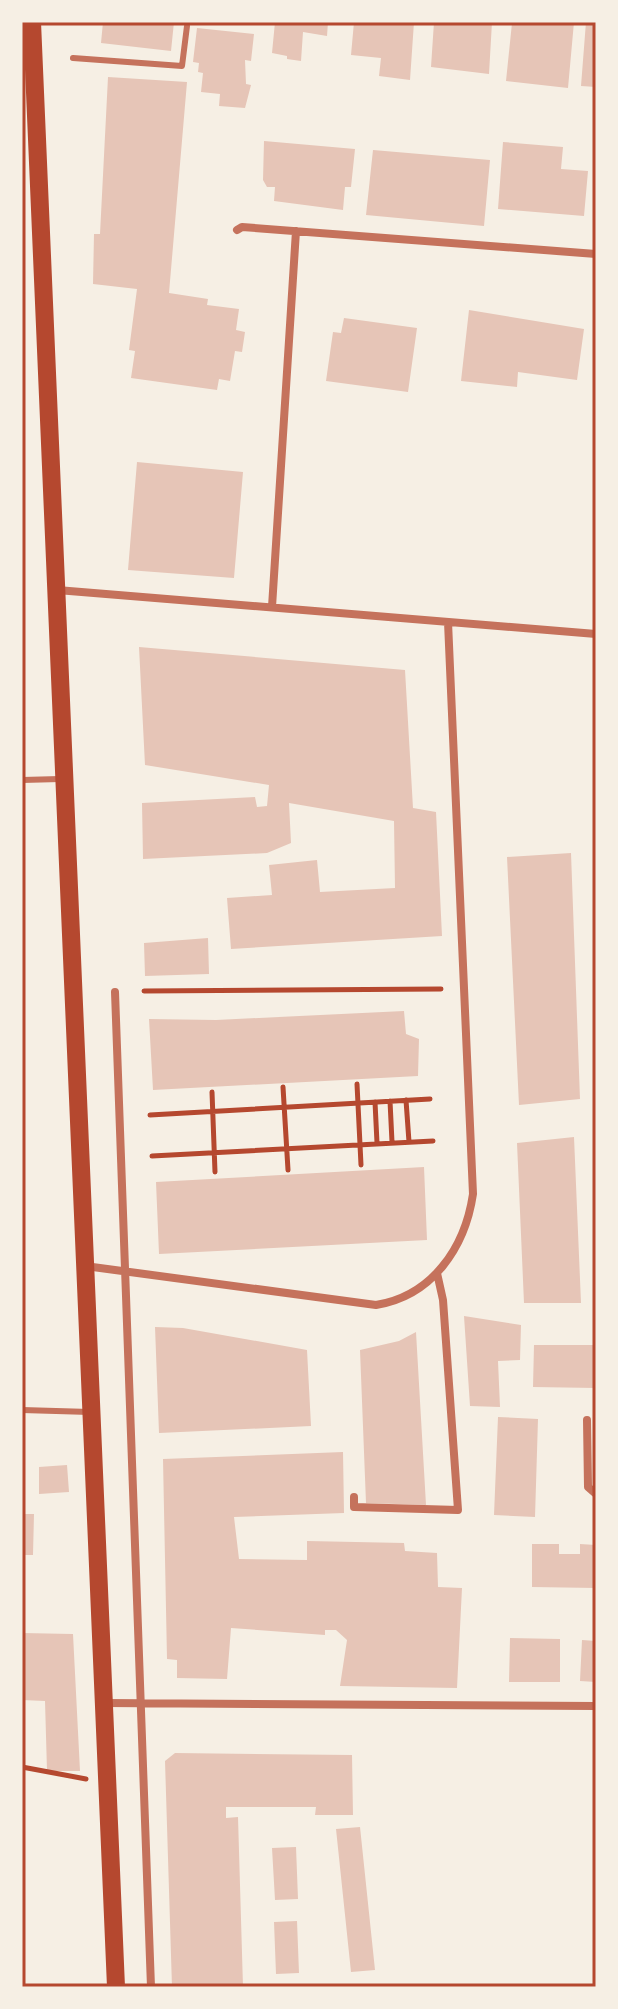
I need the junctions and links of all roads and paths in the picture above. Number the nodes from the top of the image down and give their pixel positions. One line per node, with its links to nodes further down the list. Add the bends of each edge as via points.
1 (32, 22): 7 (main road)
2 (187, 26): 3 (lane, via 182,66)
3 (73, 58)
4 (237, 230): 5 (street)
5 (296, 231): 6 (street); 8 (street)
6 (596, 254)
7 (57, 590): 8 (street); 11 (main road)
8 (272, 607): 9 (street)
9 (448, 622): 10 (street); 40 (street, via 473,1194 461,1237)
10 (596, 634)
11 (64, 779): 12 (lane); 38 (main road)
12 (22, 780)
13 (441, 989): 14 (path)
14 (144, 991)
15 (115, 992): 39 (street)
16 (357, 1084): 23 (path)
17 (283, 1087): 24 (path)
18 (212, 1092): 25 (path)
19 (430, 1099): 20 (path)
20 (406, 1100): 21 (path); 29 (path)
21 (390, 1101): 22 (path); 28 (path)
22 (375, 1102): 23 (path); 30 (path)
23 (358, 1103): 24 (path); 31 (path)
24 (284, 1106): 25 (path); 32 (path)
25 (213, 1109): 26 (path); 33 (path)
26 (150, 1115)
27 (433, 1141): 29 (path)
28 (392, 1142): 29 (path); 30 (path)
29 (409, 1142)
30 (377, 1143): 31 (path)
31 (360, 1144): 32 (path); 35 (path)
32 (287, 1147): 33 (path); 36 (path)
33 (214, 1151): 34 (path); 37 (path)
34 (152, 1156)
35 (361, 1165)
36 (288, 1170)
37 (215, 1172)
38 (84, 1266): 39 (street); 42 (main road)
39 (125, 1272): 40 (street, via 376,1305 410,1296); 47 (street)
40 (437, 1273): 45 (street, via 458,1510 354,1507)
41 (22, 1410): 42 (lane)
42 (90, 1412): 46 (main road)
43 (587, 1420): 44 (street, via 588,1487)
44 (596, 1494)
45 (354, 1497)
46 (102, 1703): 47 (street); 51 (main road)
47 (142, 1703): 48 (street); 52 (street)
48 (596, 1706)
49 (22, 1767): 50 (path)
50 (86, 1779)
51 (116, 1987)
52 (151, 1987)

